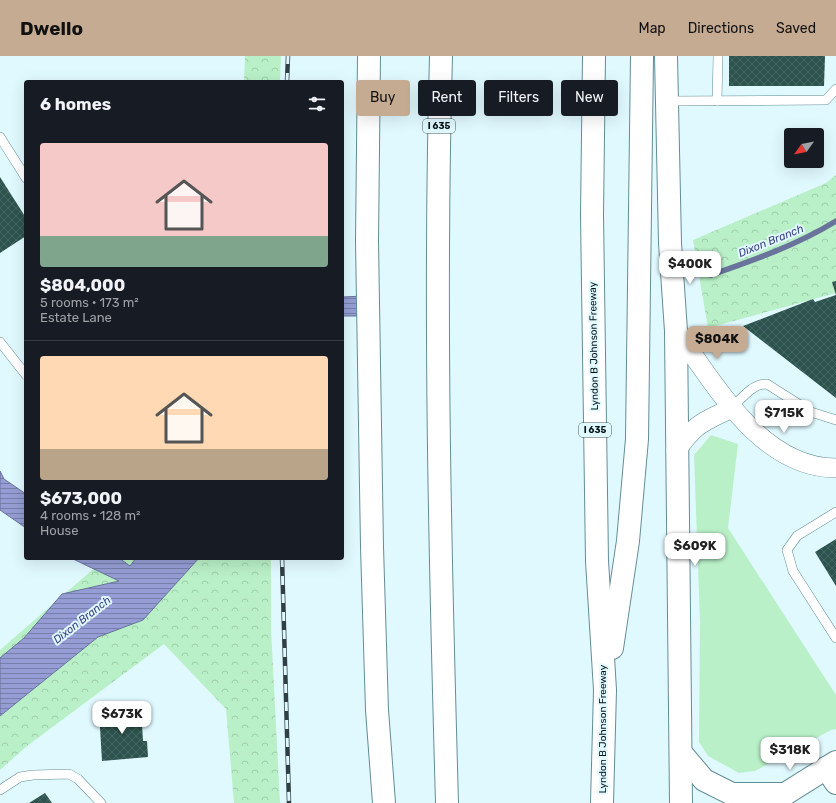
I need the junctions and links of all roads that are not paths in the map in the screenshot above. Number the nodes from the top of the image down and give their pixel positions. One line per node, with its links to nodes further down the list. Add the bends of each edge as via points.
1 (369, 56): 27 (main road, via 367,241 372,547 377,710)
2 (441, 56): 28 (main road, I 635, via 437,196)
3 (594, 56): 21 (main road, Lyndon B Johnson Freeway / I 635, via 592,215 597,545)
4 (642, 56): 21 (main road, via 637,439 628,541)
5 (666, 56): 8 (main road)
6 (718, 56): 9 (lane)
7 (836, 89): 9 (lane, via 826,100)
8 (666, 101): 9 (lane); 12 (main road, via 670,243)
9 (717, 101)
10 (0, 137): 11 (lane)
11 (24, 175)
12 (676, 331): 15 (street); 17 (main road)
13 (0, 342): 14 (lane)
14 (24, 372)
15 (732, 408): 16 (lane, via 756,387 767,384 811,412); 17 (street, via 699,424 689,432); 18 (street, via 757,435 793,458 824,468)
16 (836, 420)
17 (676, 452): 22 (main road)
18 (836, 468)
19 (836, 512): 20 (lane, via 797,536 786,550 792,571)
20 (836, 638)
21 (605, 690): 29 (main road, Lyndon B Johnson Freeway / I 635)
22 (682, 762): 25 (main road, via 704,780 732,794); 30 (main road); 31 (main road)
23 (833, 771): 25 (main road)
24 (0, 790): 26 (lane, via 20,777 69,774 78,778)
25 (778, 798)
26 (101, 803)
27 (384, 803)
28 (446, 803)
29 (602, 803)
30 (666, 803)
31 (681, 803)

